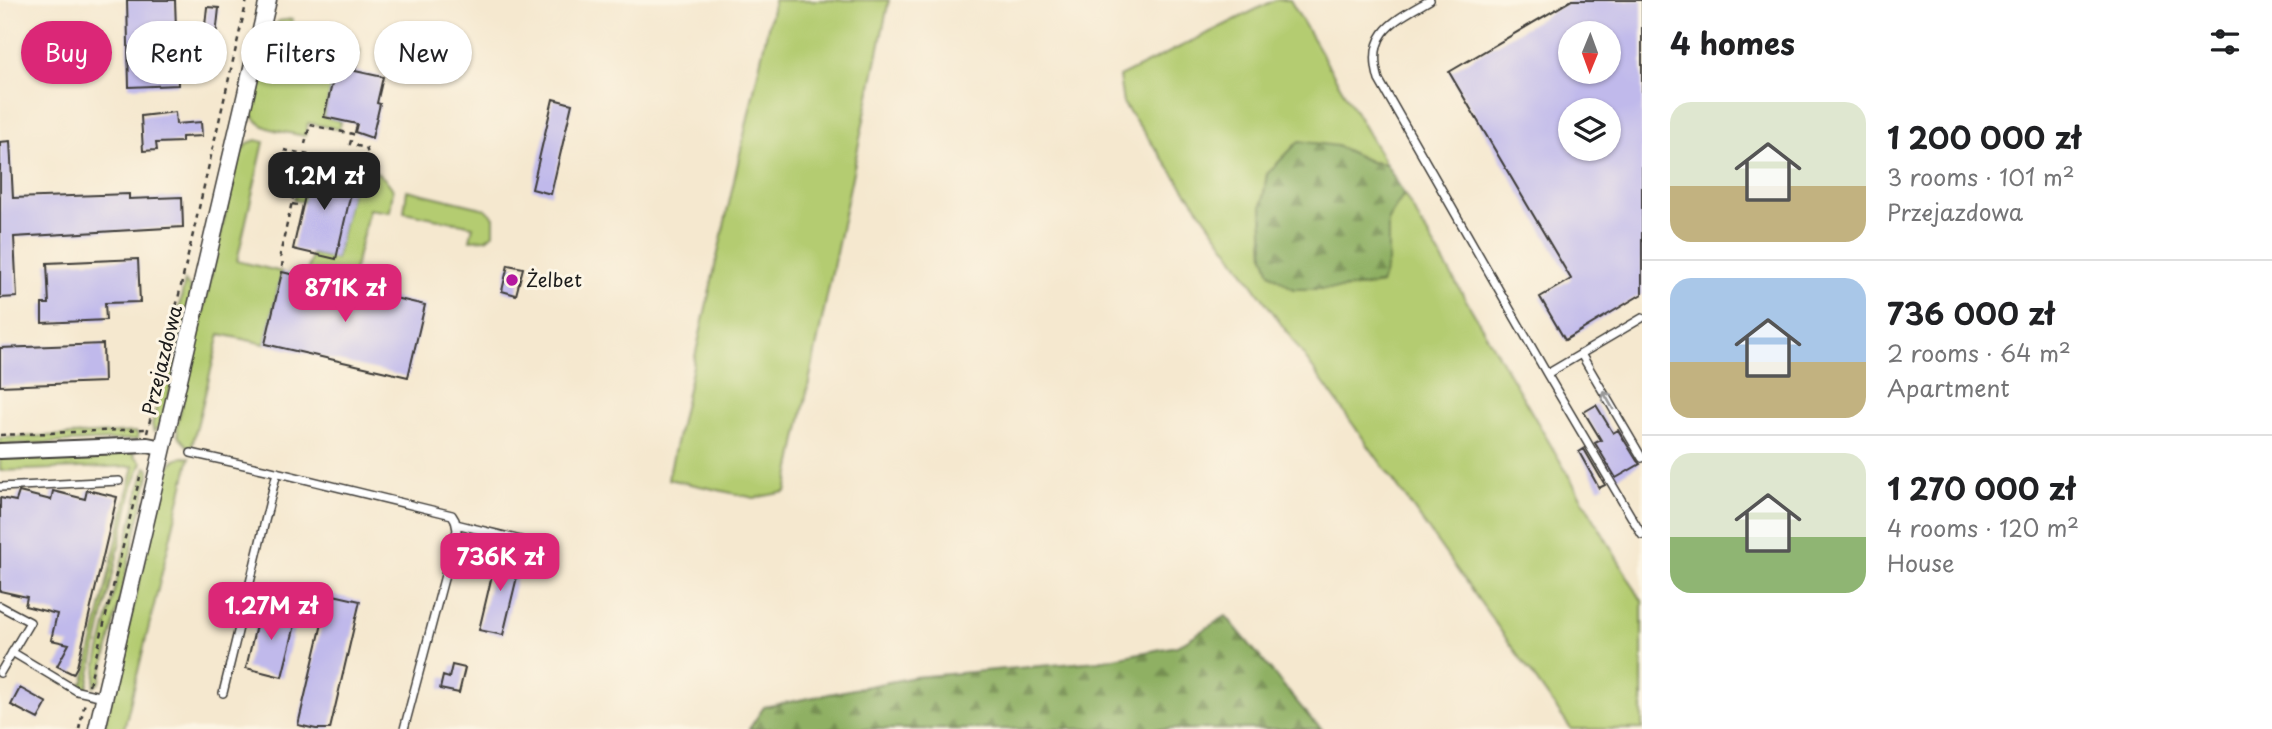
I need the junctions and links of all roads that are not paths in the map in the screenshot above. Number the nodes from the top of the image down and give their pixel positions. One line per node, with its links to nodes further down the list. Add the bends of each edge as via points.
1 (268, 0): 6 (street, Przejazdowa)
2 (1430, 0): 5 (lane, via 1384,32 1375,47 1378,80)
3 (1642, 318): 4 (lane)
4 (1581, 354): 5 (lane); 9 (lane, one-way to 4)
5 (1547, 374): 14 (lane)
6 (155, 447): 7 (street); 20 (street, Przejazdowa)
7 (0, 451)
8 (191, 453): 10 (lane)
9 (1642, 458)
10 (277, 472): 13 (lane, via 452,515); 19 (lane)
11 (119, 481): 12 (lane)
12 (0, 487)
13 (456, 524): 15 (lane); 22 (lane)
14 (1642, 535)
15 (521, 540)
16 (0, 606): 17 (lane, via 30,622)
17 (12, 652): 18 (lane); 20 (lane, via 77,691)
18 (0, 673)
19 (223, 694)
20 (104, 697): 21 (street, Przejazdowa)
21 (97, 729)
22 (404, 729)

